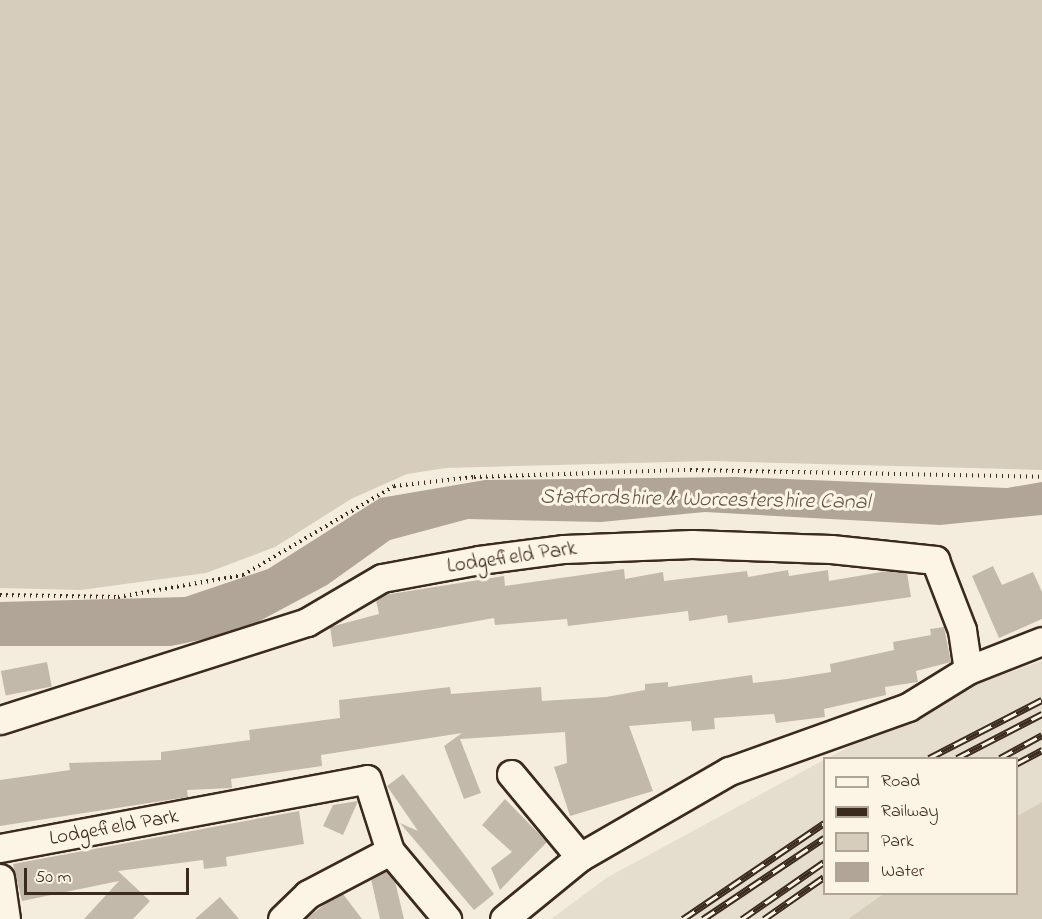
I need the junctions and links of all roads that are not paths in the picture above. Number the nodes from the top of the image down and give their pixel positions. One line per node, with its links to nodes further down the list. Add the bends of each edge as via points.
1 (1042, 641): 2 (street)
2 (968, 670): 3 (street, Lodgefield Park, via 962,630 935,560 831,549 692,544 564,549 382,578 306,622); 7 (street, via 908,707 729,771)
3 (0, 720)
4 (511, 774): 7 (street)
5 (0, 848): 6 (street, Lodgefield Park, via 367,779)
6 (390, 851): 10 (street, via 308,894); 11 (street, Lodgefield Park)
7 (580, 857): 12 (street)
8 (0, 878): 9 (street)
9 (6, 919)
10 (282, 919)
11 (447, 919)
12 (504, 919)

